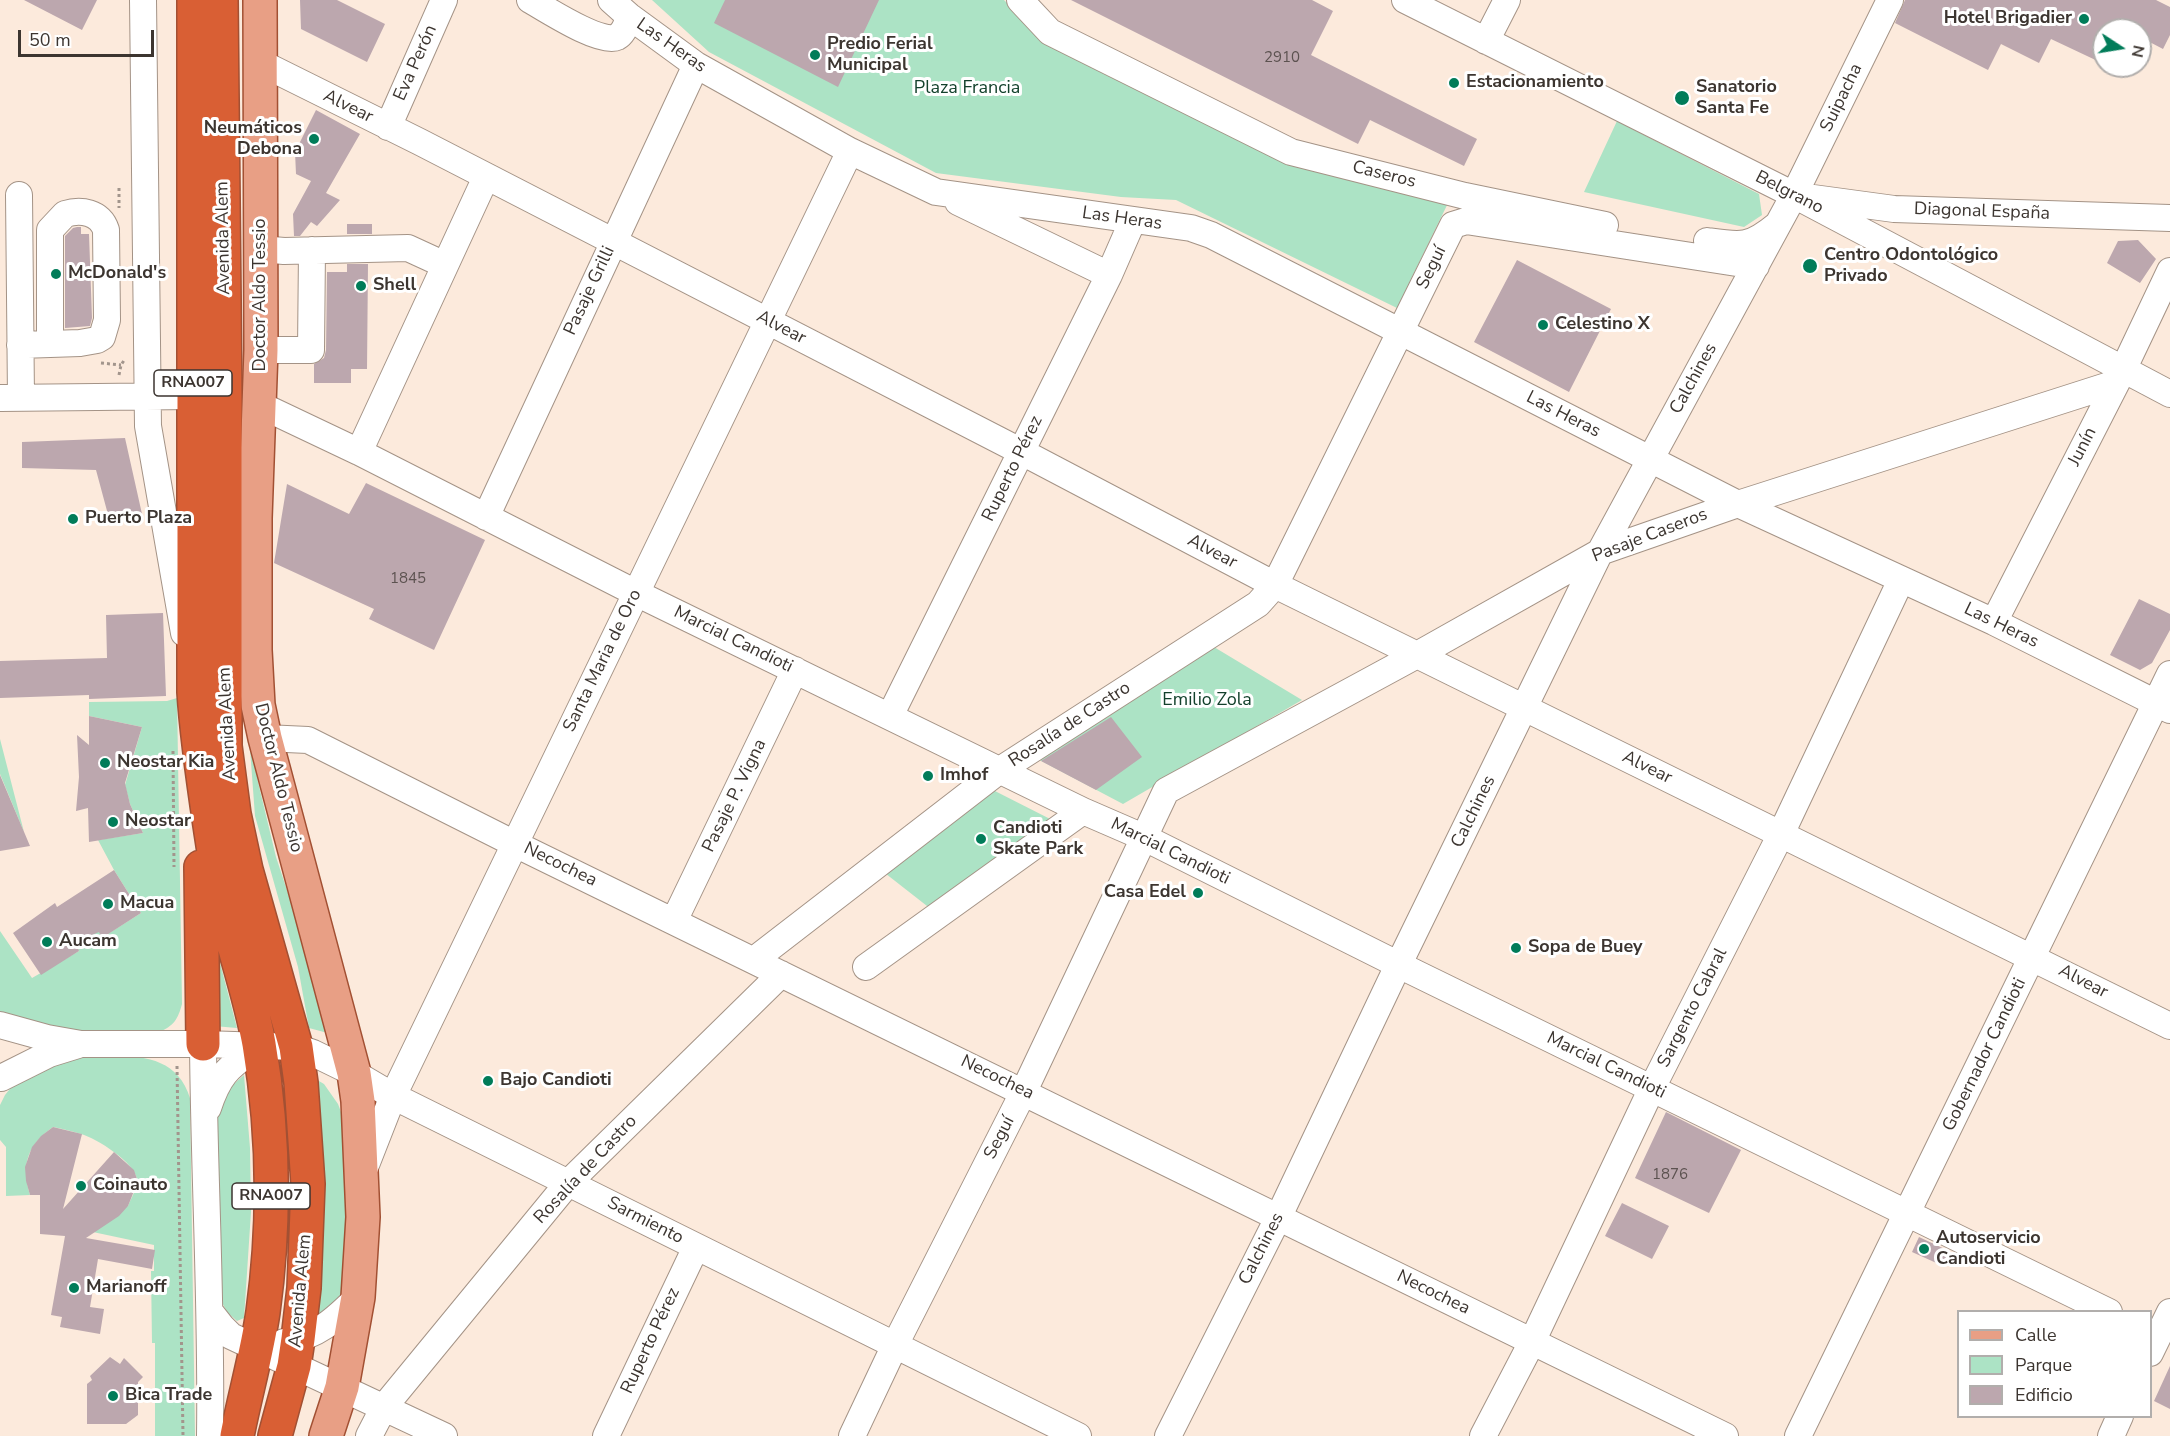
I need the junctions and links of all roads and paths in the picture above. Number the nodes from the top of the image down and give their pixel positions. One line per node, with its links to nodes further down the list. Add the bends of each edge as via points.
1 (142, 0): 32 (street)
2 (194, 0): 43 (highway, Avenida Alem / RNA007)
3 (221, 0): 45 (highway, Avenida Alem / RNA007)
4 (260, 0): 13 (main road, Doctor Aldo Tessio)
5 (444, 0): 15 (street, Eva Perón)
6 (530, 0): 11 (street, Las Heras, via 604,38 620,35)
7 (1020, 0): 23 (street, Caseros, via 1050,32 1291,152 1578,220 1739,246 1759,240)
8 (1405, 0): 12 (street, Belgrano)
9 (1507, 0): 12 (street)
10 (1890, 0): 20 (street, Suipacha)
11 (620, 8): 14 (street, Las Heras)
12 (1486, 41): 20 (street, Belgrano)
13 (261, 63): 15 (street, Alvear); 25 (main road, Doctor Aldo Tessio)
14 (696, 65): 16 (street, Las Heras); 24 (street, Pasaje Grilli)
15 (388, 127): 17 (street, Alvear)
16 (850, 151): 18 (street, Las Heras); 31 (street, Santa Maria de Oro)
17 (486, 177): 24 (street, Alvear); 27 (street)
18 (936, 192): 22 (street, Las Heras); 30 (street, Las Heras)
19 (19, 195): 36 (street)
20 (1794, 195): 21 (street, Diagonal España, via 1894,209); 23 (street, Calchines); 40 (street, Belgrano)
21 (2170, 218)
22 (1133, 220): 30 (street, Ruperto Pérez); 34 (street, Las Heras, via 1191,228 1211,235)
23 (1780, 223): 28 (street, Calchines)
24 (613, 242): 31 (street, Alvear); 51 (street, Pasaje Grilli)
25 (261, 249): 26 (street); 37 (main road, Doctor Aldo Tessio)
26 (312, 250): 27 (street, via 408,248); 37 (street, via 311,350)
27 (445, 265): 47 (street)
28 (1756, 266): 34 (street, Seguí, via 1466,221 1453,225); 49 (street, Calchines)
29 (2170, 271): 40 (street, Junín)
30 (1109, 275): 48 (street, Ruperto Pérez)
31 (769, 321): 48 (street, Alvear); 55 (street, Santa Maria de Oro)
32 (146, 328): 33 (street); 42 (street)
33 (105, 329): 35 (street, via 102,337 89,343); 35 (street, via 106,230 102,221 86,212 65,214 53,224 48,237)
34 (1401, 332): 49 (street, Las Heras); 54 (street, Seguí)
35 (50, 344): 36 (street)
36 (20, 345): 44 (street)
37 (261, 350): 46 (main road, Doctor Aldo Tessio)
38 (102, 363): 39 (path)
39 (121, 365)
40 (2120, 376): 41 (street, Belgrano); 50 (street, Pasaje Caseros); 56 (street, Junín)
41 (2170, 394)
42 (147, 395): 43 (street); 44 (street); 60 (street, via 148,426)
43 (193, 396): 45 (main road, Marcial Candioti); 60 (highway, Avenida Alem / RNA007)
44 (11, 398)
45 (225, 400): 46 (main road, Marcial Candioti); 82 (highway, Avenida Alem / RNA007, via 225,746 246,870)
46 (260, 405): 47 (street, Marcial Candioti); 64 (main road, Doctor Aldo Tessio, via 255,650 258,705)
47 (359, 452): 51 (street, Marcial Candioti)
48 (1022, 452): 54 (street, Alvear); 63 (street, Ruperto Pérez)
49 (1650, 459): 50 (street, Las Heras); 52 (street, Calchines)
50 (1738, 504): 52 (street, Pasaje Caseros); 53 (street, Las Heras)
51 (486, 517): 55 (street, Marcial Candioti)
52 (1600, 552): 57 (street, Pasaje Caseros); 62 (street, Calchines)
53 (1900, 580): 56 (street, Las Heras); 68 (street, Sargento Cabral)
54 (1275, 585): 57 (street, Alvear); 66 (street, Rosalía de Castro, via 1258,604)
55 (636, 593): 58 (street, Marcial Candioti); 70 (street, Santa Maria de Oro)
56 (1994, 622): 61 (street, Las Heras)
57 (1417, 655): 62 (street, Alvear); 69 (street, Pasaje Caseros, via 1166,791)
58 (795, 670): 63 (street, Marcial Candioti); 71 (street, Pasaje P. Vigna)
59 (2170, 674): 61 (street, Gobernador Candioti)
60 (194, 692): 65 (highway, Avenida Alem / RNA007)
61 (2163, 706): 72 (street, Gobernador Candioti)
62 (1524, 708): 68 (street, Alvear); 74 (street, Calchines)
63 (890, 716): 66 (street, Marcial Candioti)
64 (265, 738): 70 (street, Necochea, via 308,740); 83 (main road, Doctor Aldo Tessio)
65 (201, 766): 80 (highway); 81 (highway, Avenida Alem / RNA007, via 223,906)
66 (1000, 770): 67 (street, Marcial Candioti); 73 (street, Rosalía de Castro)
67 (1083, 811): 69 (street, Marcial Candioti); 75 (street)
68 (1781, 834): 72 (street, Alvear); 85 (street, Sargento Cabral)
69 (1143, 837): 74 (street, Marcial Candioti); 86 (street, Seguí)
70 (515, 844): 71 (street, Necochea); 87 (street, Santa Maria de Oro)
71 (674, 921): 73 (street, Necochea)
72 (2033, 957): 77 (street, Alvear); 91 (street, Gobernador Candioti)
73 (754, 960): 76 (street, Necochea)
74 (1399, 965): 85 (street, Marcial Candioti); 92 (street, Calchines)
75 (866, 967)
76 (781, 974): 86 (street, Necochea); 90 (street, Rosalía de Castro)
77 (2170, 1026)
78 (0, 1027): 79 (street); 84 (street, via 10,1055)
79 (81, 1044): 80 (street, Sarmiento); 84 (street, via 49,1054)
80 (203, 1044): 81 (street, Sarmiento); 88 (street)
81 (259, 1045): 82 (street, Sarmiento); 88 (street, via 223,1075); 101 (highway, Avenida Alem / RNA007, via 271,1206)
82 (296, 1047): 83 (street, Sarmiento); 102 (highway, Avenida Alem / RNA007, via 308,1184)
83 (354, 1073): 87 (street, Sarmiento); 89 (main road, Doctor Aldo Tessio)
84 (1, 1079)
85 (1652, 1088): 91 (street, Marcial Candioti); 99 (street, Sargento Cabral)
86 (1023, 1091): 92 (street, Necochea); 100 (street, Seguí)
87 (393, 1096): 89 (street, Santa Maria de Oro); 90 (street, Sarmiento)
88 (204, 1119): 97 (street)
89 (362, 1173): 94 (main road, Doctor Aldo Tessio)
90 (568, 1183): 93 (street, Sarmiento); 104 (street, Rosalía de Castro)
91 (1908, 1212): 95 (street, Marcial Candioti); 118 (street, Gobernador Candioti)
92 (1278, 1218): 99 (street, Necochea); 115 (street, Calchines)
93 (696, 1247): 100 (street, Sarmiento); 112 (street, Ruperto Pérez)
94 (358, 1296): 102 (street); 103 (main road, Doctor Aldo Tessio)
95 (2107, 1310)
96 (2170, 1312): 98 (street)
97 (211, 1313): 101 (street, via 231,1336); 106 (street)
98 (2157, 1341)
99 (1532, 1342): 116 (street, Sargento Cabral); 117 (street, Necochea)
100 (895, 1345): 113 (street, Seguí); 114 (street, Sarmiento)
101 (257, 1347): 102 (street); 107 (highway, Avenida Alem / RNA007)
102 (296, 1353): 103 (street); 108 (highway, Avenida Alem / RNA007)
103 (342, 1387): 104 (street); 109 (main road, Doctor Aldo Tessio)
104 (384, 1407): 110 (street, Rosalía de Castro); 111 (street)
105 (2119, 1418): 119 (street)
106 (210, 1436)
107 (237, 1436)
108 (275, 1436)
109 (326, 1436)
110 (369, 1436)
111 (444, 1436)
112 (606, 1436)
113 (852, 1436)
114 (1078, 1436)
115 (1168, 1436)
116 (1483, 1436)
117 (1725, 1436)
118 (1798, 1436)
119 (2111, 1436)

